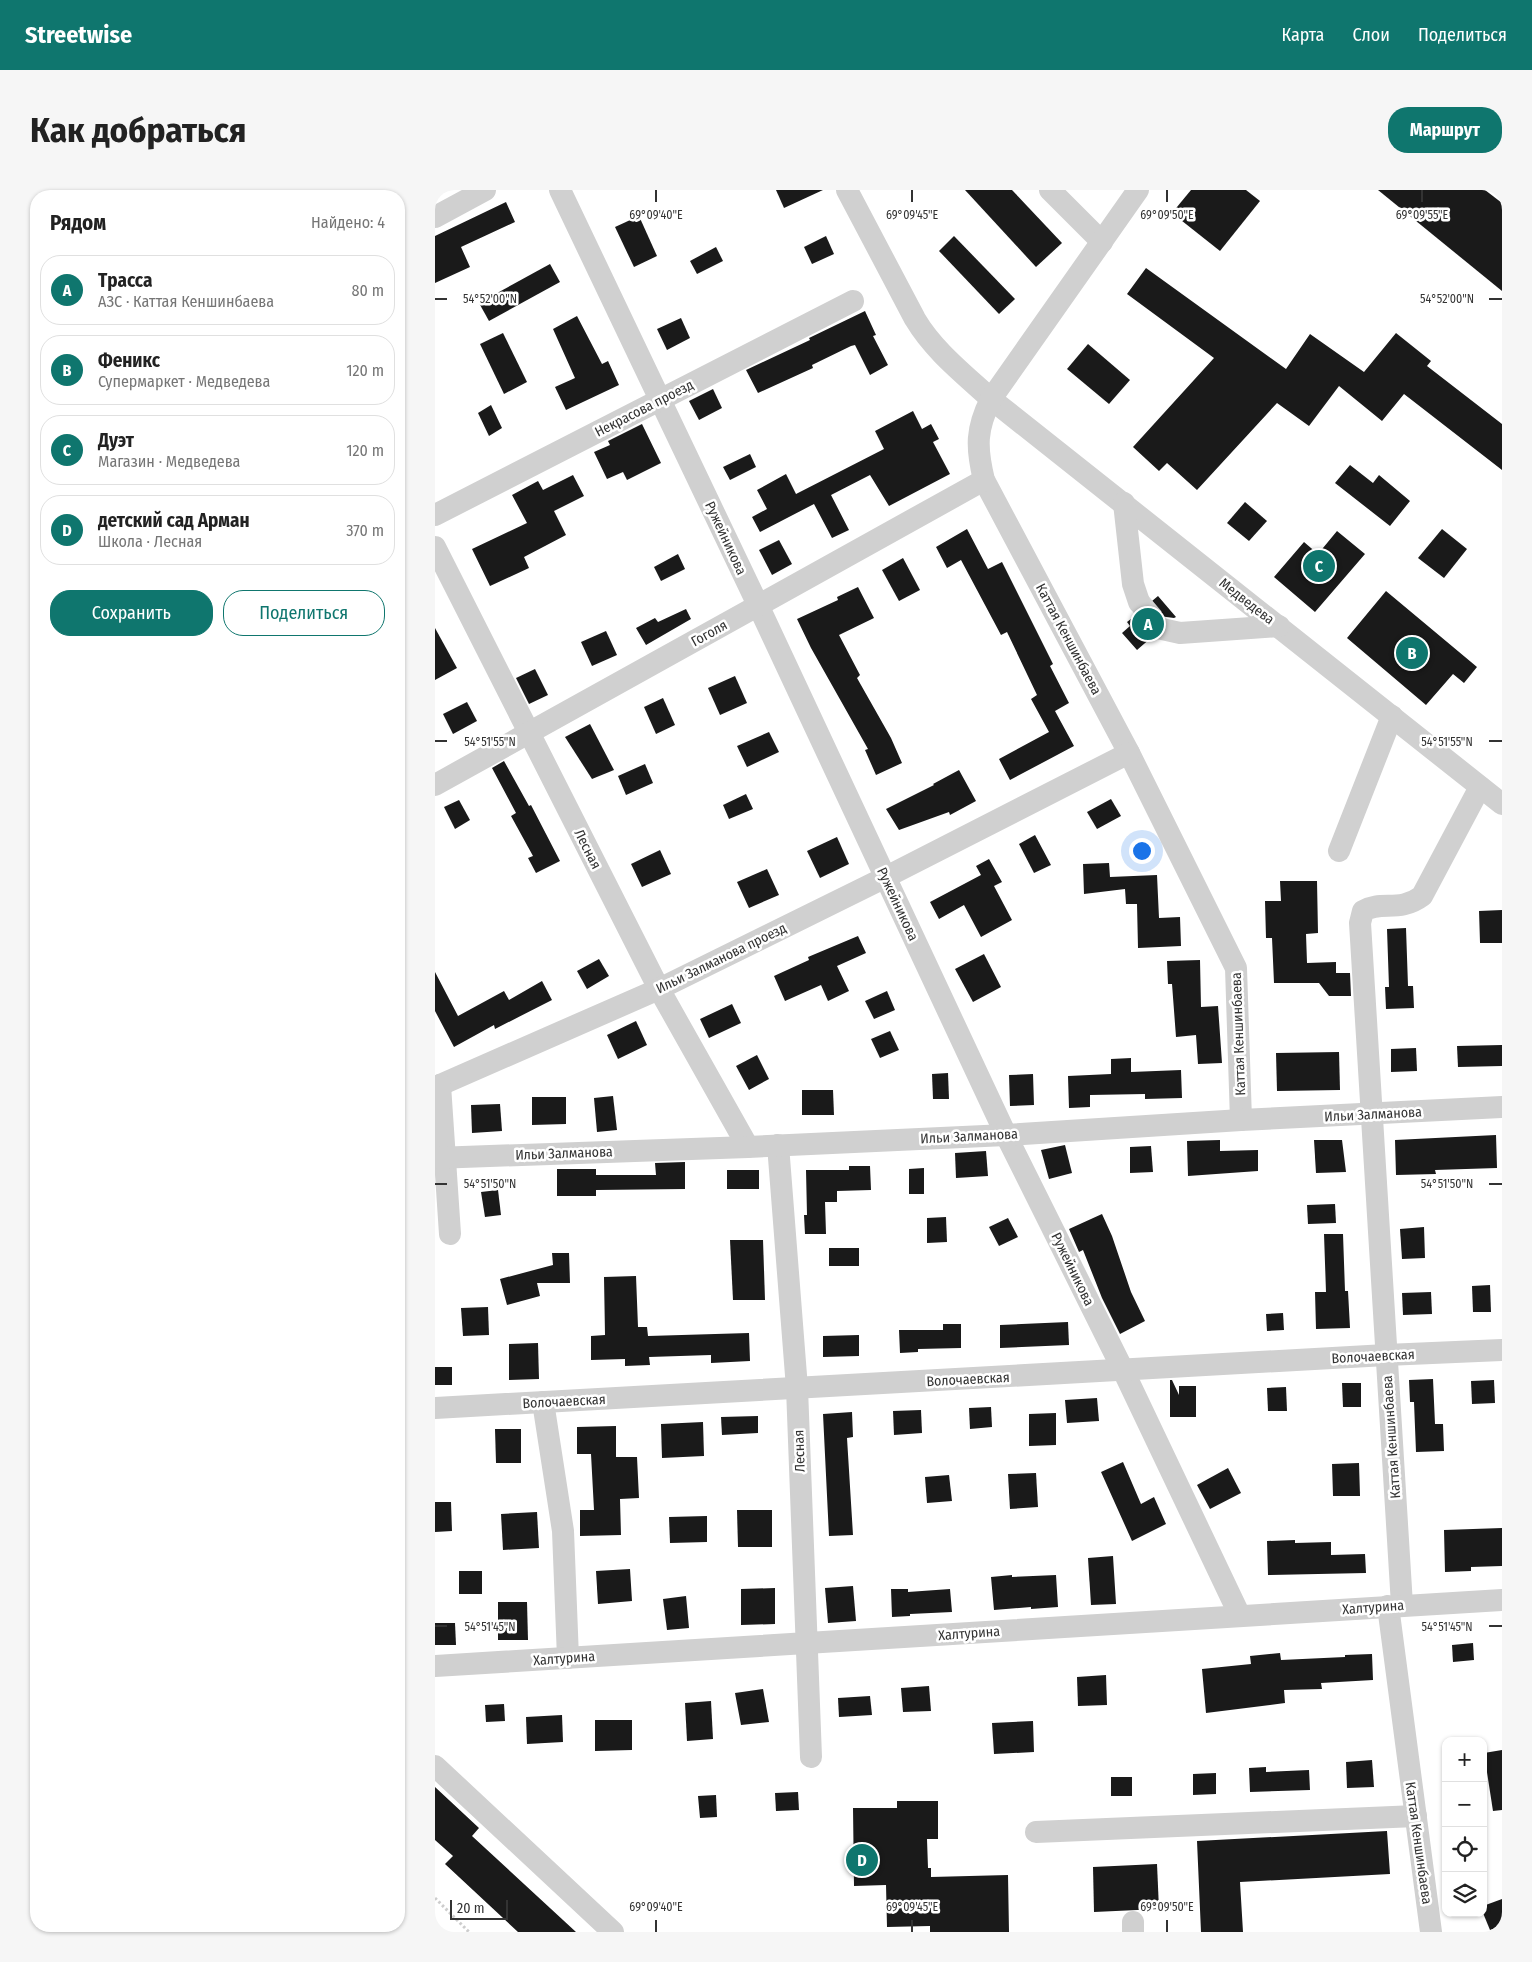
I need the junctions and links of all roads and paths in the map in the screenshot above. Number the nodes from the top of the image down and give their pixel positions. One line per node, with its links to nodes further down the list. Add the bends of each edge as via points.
1 (485, 190): 6 (street)
2 (560, 190): 9 (street, Ружейникова)
3 (847, 190): 10 (street, via 926,337)
4 (1050, 190): 7 (street)
5 (1139, 190): 7 (street, Каттая Кеншинбаева)
6 (435, 217)
7 (1102, 242): 10 (street, Каттая Кеншинбаева)
8 (853, 302): 9 (street, Некрасова проезд)
9 (660, 399): 13 (street, Некрасова проезд); 16 (street, Ружейникова)
10 (991, 399): 11 (street, Каттая Кеншинбаева, via 979,432 978,457); 12 (street, Медведева)
11 (984, 480): 16 (street, Гоголя); 21 (street, Каттая Кеншинбаева)
12 (1124, 503): 15 (street, via 1133,584); 17 (street, Медведева)
13 (435, 515)
14 (435, 547): 20 (street, Лесная)
15 (1139, 602)
16 (758, 606): 20 (street, Гоголя); 26 (street, Ружейникова)
17 (1279, 626): 18 (street, via 1180,633); 19 (street, Медведева)
18 (1162, 629)
19 (1392, 716): 23 (street, Медведева); 25 (street)
20 (529, 733): 22 (street, Гоголя); 27 (street, Лесная)
21 (1129, 753): 26 (street, Ильи Залманова проезд); 31 (street, Каттая Кеншинбаева, via 1236,968)
22 (435, 785)
23 (1480, 787): 24 (street, Медведева); 30 (street, Каттая Кеншинбаева, via 1422,896 1402,906 1363,911 1360,923)
24 (1502, 804)
25 (1339, 851)
26 (886, 877): 27 (street, Ильи Залманова проезд); 32 (street, Ружейникова)
27 (659, 989): 28 (street, Ильи Залманова проезд); 34 (street, Лесная)
28 (438, 1081): 35 (street, Ильи Залманова проезд)
29 (1502, 1107): 30 (street, Ильи Залманова)
30 (1371, 1115): 31 (street, Ильи Залманова); 38 (street, Каттая Кеншинбаева)
31 (1241, 1120): 32 (street, Ильи Залманова)
32 (1007, 1135): 33 (street, Ильи Залманова); 39 (street, Ружейникова)
33 (778, 1145): 34 (street, Ильи Залманова); 40 (street, Лесная)
34 (748, 1146): 35 (street, Ильи Залманова)
35 (440, 1158): 36 (street, Ильи Залманова проезд)
36 (449, 1234)
37 (1502, 1350): 38 (street, Волочаевская)
38 (1386, 1355): 39 (street, Волочаевская); 44 (street, Каттая Кеншинбаева)
39 (1123, 1370): 40 (street, Волочаевская); 45 (street, Ружейникова)
40 (797, 1388): 41 (street, Волочаевская); 46 (street, Лесная)
41 (543, 1402): 42 (street, Волочаевская); 47 (street, via 563,1532)
42 (435, 1408)
43 (1502, 1600): 44 (street, Халтурина)
44 (1395, 1606): 45 (street, Халтурина); 51 (street, Каттая Кеншинбаева)
45 (1241, 1616): 46 (street, Халтурина)
46 (807, 1643): 47 (street, Халтурина); 49 (street, Лесная)
47 (568, 1658): 48 (street, Халтурина)
48 (435, 1666)
49 (811, 1757)
50 (435, 1766): 55 (street)
51 (1416, 1816): 52 (street); 56 (street, Каттая Кеншинбаева)
52 (1037, 1832)
53 (435, 1898): 54 (path)
54 (469, 1932)
55 (613, 1932)
56 (1431, 1932)

